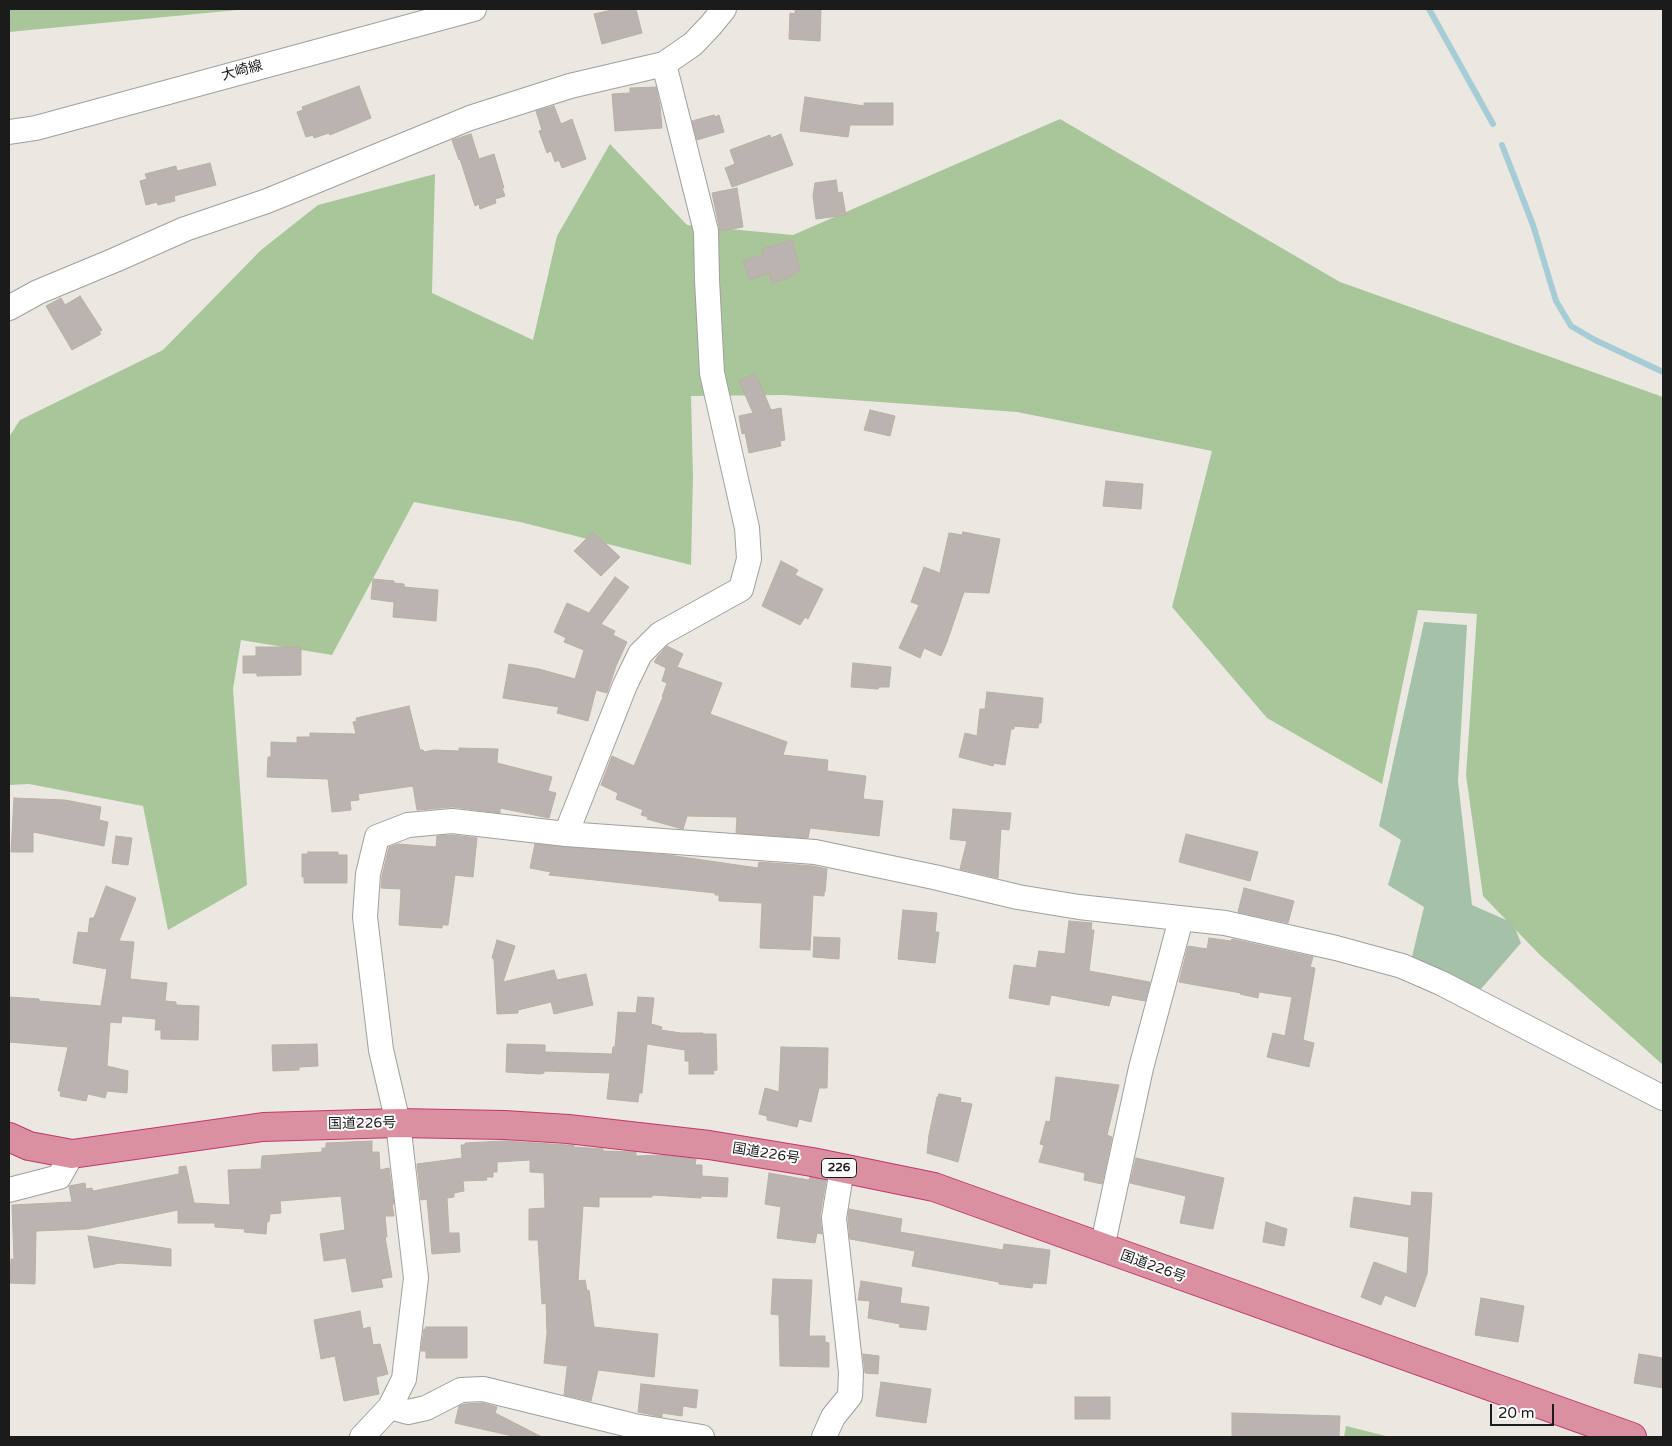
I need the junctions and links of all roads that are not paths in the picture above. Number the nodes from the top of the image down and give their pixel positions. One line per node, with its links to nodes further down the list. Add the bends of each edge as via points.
1 (474, 9): 4 (street, 大崎線, via 36,128)
2 (724, 9): 3 (street, via 693,44)
3 (664, 64): 5 (street, via 570,86 470,118 267,201 185,229 38,292); 6 (street, via 706,231 712,373 747,528 749,559 740,589 660,634 640,654)
4 (9, 132)
5 (9, 308)
6 (566, 834): 7 (street, via 815,852 1018,897); 9 (street, via 452,821 408,825 378,837 368,874 365,917 381,1050)
7 (1182, 919): 8 (street, via 1226,923 1402,966 1442,983); 14 (street, via 1141,1068)
8 (1663, 1098)
9 (398, 1123): 11 (highway, 国道226号 / 226, via 263,1127); 12 (highway, 国道226号 / 226, via 568,1129 709,1145); 15 (street, via 416,1278 404,1379)
10 (9, 1137): 11 (highway, 国道226号 / 226, via 29,1146)
11 (72, 1154): 13 (street, via 59,1177)
12 (842, 1168): 14 (highway, 国道226号 / 226, via 934,1187); 18 (street, via 834,1218 851,1372 850,1396 833,1416)
13 (9, 1190)
14 (1102, 1248): 19 (highway, 国道226号 / 226)
15 (390, 1407): 16 (street); 17 (street, via 408,1412 426,1408 461,1390 483,1389 634,1426)
16 (362, 1437)
17 (702, 1437)
18 (824, 1437)
19 (1632, 1437)

